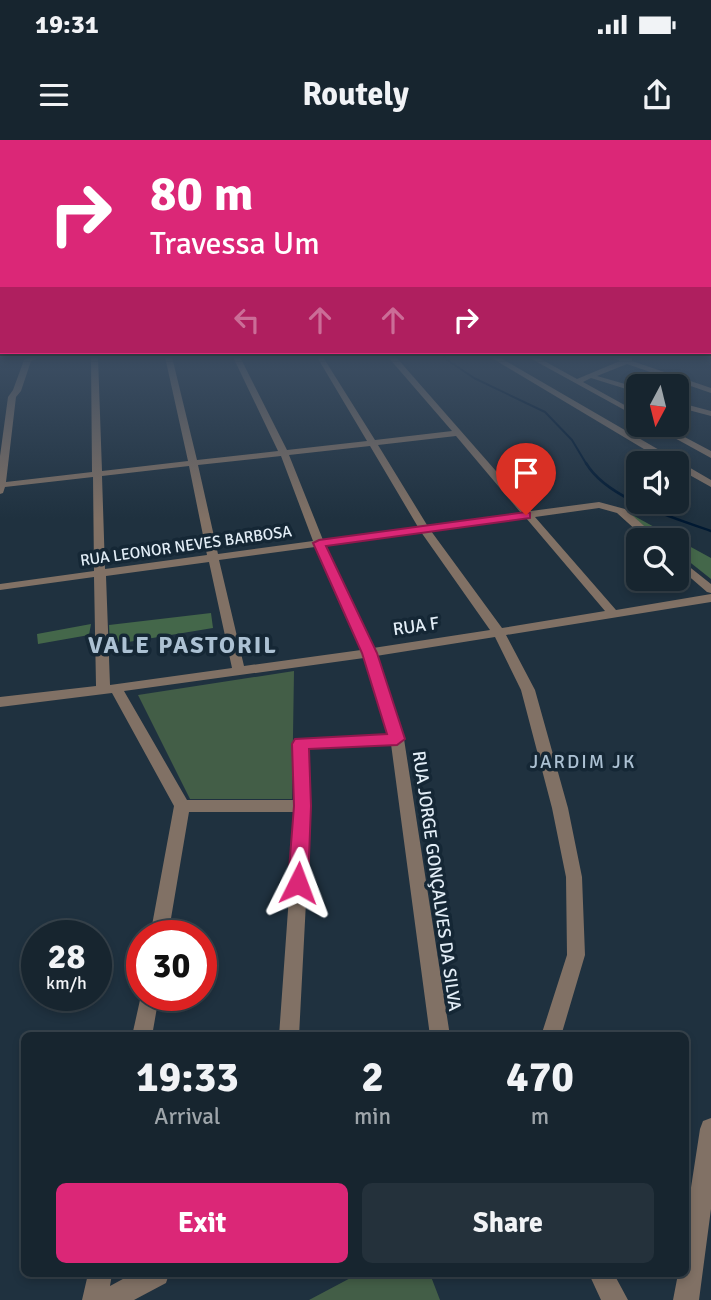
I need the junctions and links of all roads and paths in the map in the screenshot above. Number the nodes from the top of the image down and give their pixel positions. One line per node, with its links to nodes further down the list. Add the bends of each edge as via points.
1 (10, 411): 20 (street)
2 (96, 411): 18 (street)
3 (181, 411): 16 (street)
4 (263, 411): 14 (street, RUA JORGE GONÇALVES DA SILVA)
5 (354, 411): 12 (street)
6 (440, 411): 8 (street)
7 (586, 411): 9 (street)
8 (459, 433): 12 (street); 21 (street)
9 (626, 435)
10 (632, 438): 13 (street)
11 (675, 438): 15 (street)
12 (373, 442): 14 (street); 23 (street)
13 (654, 451)
14 (284, 453): 16 (street); 24 (street, RUA JORGE GONÇALVES DA SILVA)
15 (711, 455)
16 (194, 463): 18 (street); 25 (street)
17 (689, 471): 19 (street)
18 (99, 474): 20 (street); 27 (street)
19 (711, 484)
20 (1, 489)
21 (526, 515): 22 (street, RUA LEONOR NEVES BARBOSA, via 608,506 621,510); 23 (street, RUA LEONOR NEVES BARBOSA); 31 (street)
22 (641, 528)
23 (425, 530): 24 (street, RUA LEONOR NEVES BARBOSA); 32 (street)
24 (319, 543): 25 (street, RUA LEONOR NEVES BARBOSA); 33 (street, RUA JORGE GONÇALVES DA SILVA)
25 (212, 558): 27 (street, RUA LEONOR NEVES BARBOSA); 34 (street)
26 (689, 571): 29 (street)
27 (100, 574): 28 (street, RUA LEONOR NEVES BARBOSA); 35 (street)
28 (0, 587)
29 (711, 590)
30 (711, 598): 31 (street, RUA F)
31 (613, 613): 32 (street, RUA F)
32 (499, 634): 33 (street, RUA F); 45 (street, via 528,690 560,808 573,877 576,955)
33 (369, 653): 34 (street, RUA F); 37 (street, RUA JORGE GONÇALVES DA SILVA)
34 (239, 671): 35 (street, RUA F)
35 (109, 690): 36 (street, RUA F); 38 (street)
36 (0, 702)
37 (397, 739): 39 (street, via 301,744); 44 (street, RUA JORGE GONÇALVES DA SILVA)
38 (182, 806): 39 (street); 40 (street)
39 (303, 806): 43 (street)
40 (162, 920)
41 (146, 1011): 42 (street)
42 (143, 1032)
43 (289, 1032)
44 (439, 1032)
45 (552, 1032)
46 (711, 1129): 53 (street)
47 (99, 1277): 50 (street)
48 (151, 1277): 51 (street)
49 (603, 1277): 52 (street)
50 (95, 1300)
51 (109, 1300)
52 (615, 1300)
53 (686, 1300)

